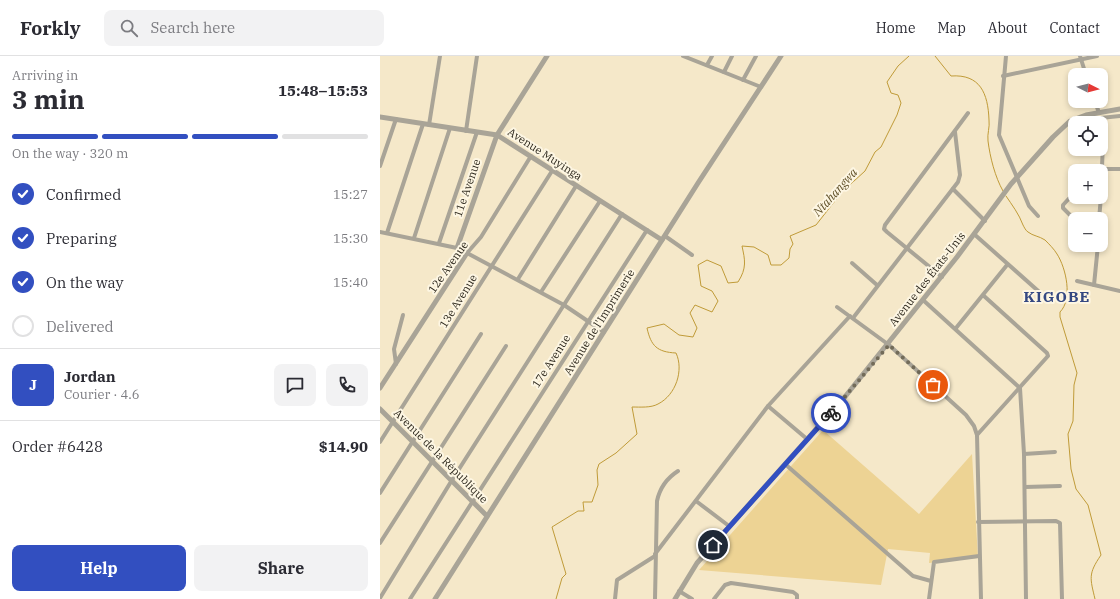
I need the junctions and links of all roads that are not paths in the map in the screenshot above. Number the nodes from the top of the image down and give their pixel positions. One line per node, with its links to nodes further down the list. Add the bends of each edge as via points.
1 (440, 56): 29 (street)
2 (477, 56): 31 (street)
3 (547, 56): 34 (street, 11e Avenue)
4 (683, 56): 11 (street)
5 (712, 56): 13 (street)
6 (732, 56): 15 (street)
7 (756, 56): 17 (street)
8 (781, 56): 18 (street, Avenue de l'Imprimerie)
9 (1006, 56): 16 (street)
10 (1097, 56): 12 (street)
11 (689, 57): 13 (street)
12 (1080, 58): 14 (street); 16 (street)
13 (707, 65): 15 (street)
14 (1084, 68)
15 (724, 72): 17 (street)
16 (1003, 76): 40 (street, via 998,135)
17 (744, 80): 18 (street)
18 (761, 87): 54 (street, Avenue de l'Imprimerie)
19 (1097, 108): 22 (street)
20 (1120, 109): 22 (street, Avenue des États-Unis)
21 (968, 113): 33 (street)
22 (1099, 113): 23 (street, Avenue des États-Unis)
23 (1088, 116)
24 (1120, 116): 26 (street)
25 (380, 117): 27 (street, Avenue Muyinga)
26 (1108, 118)
27 (396, 119): 29 (street, Avenue Muyinga); 36 (street)
28 (1068, 123): 40 (street, Avenue des États-Unis)
29 (426, 124): 30 (street, Avenue Muyinga); 51 (street)
30 (450, 128): 31 (street, Avenue Muyinga); 53 (street)
31 (466, 131): 32 (street, Avenue Muyinga)
32 (477, 132): 34 (street, Avenue Muyinga); 55 (street)
33 (955, 132): 42 (street, via 960,175); 57 (street, via 885,225 884,229)
34 (496, 135): 35 (street, Avenue Muyinga); 56 (street, 11e Avenue)
35 (530, 156): 39 (street, Avenue Muyinga); 59 (street, 12e Avenue, via 481,236)
36 (380, 166)
37 (1120, 169): 38 (street)
38 (1108, 170)
39 (552, 171): 41 (street, Avenue Muyinga); 63 (street, 13e Avenue)
40 (1017, 178): 47 (street, via 1029,206); 48 (street, Avenue des États-Unis)
41 (576, 186): 44 (street, Avenue Muyinga); 65 (street)
42 (953, 189): 48 (street); 57 (street)
43 (1068, 200): 45 (street, via 1063,208)
44 (600, 201): 46 (street, Avenue Muyinga); 69 (street)
45 (1068, 213)
46 (622, 214): 49 (street, Avenue Muyinga); 74 (street)
47 (1038, 216)
48 (985, 221): 52 (street, Avenue des États-Unis)
49 (647, 230): 54 (street, Avenue Muyinga); 78 (street, 17e Avenue)
50 (380, 232): 51 (street)
51 (387, 233): 53 (street)
52 (974, 234): 62 (street); 64 (street, Avenue des États-Unis)
53 (414, 238): 55 (street)
54 (663, 238): 60 (street); 80 (street, Avenue de l'Imprimerie)
55 (439, 243): 56 (street)
56 (457, 248): 59 (street)
57 (906, 248): 64 (street); 67 (street)
58 (1097, 252): 68 (street)
59 (467, 253): 63 (street); 84 (street, 12e Avenue)
60 (692, 255)
61 (852, 263): 67 (street)
62 (1007, 265): 71 (street); 72 (street)
63 (492, 266): 65 (street); 89 (street, 13e Avenue)
64 (942, 277): 73 (street, Avenue des États-Unis)
65 (518, 279): 69 (street)
66 (1077, 281): 68 (street)
67 (877, 285): 77 (street)
68 (1094, 285): 70 (street)
69 (541, 292): 74 (street)
70 (1120, 292)
71 (984, 296): 79 (street); 86 (street, via 1047,353 1046,360)
72 (1045, 297)
73 (923, 300): 79 (street); 82 (street, Avenue des États-Unis)
74 (564, 305): 78 (street); 99 (street)
75 (837, 307): 77 (street)
76 (403, 315): 84 (street, via 394,349)
77 (851, 317): 82 (street); 87 (street)
78 (588, 320): 80 (street); 104 (street, 17e Avenue)
79 (956, 328): 86 (street)
80 (604, 332): 105 (street, Avenue de l'Imprimerie)
81 (481, 334): 93 (street)
82 (889, 345): 90 (street, via 966,415); 91 (street, Avenue des États-Unis)
83 (506, 346): 96 (street)
84 (396, 365): 85 (street, 12e Avenue)
85 (380, 388)
86 (1020, 388): 90 (street); 95 (street)
87 (768, 406): 91 (street); 103 (street)
88 (380, 409): 89 (street, Avenue de la République)
89 (392, 422): 92 (street, 13e Avenue); 93 (street, Avenue de la République)
90 (977, 434): 106 (street)
91 (807, 439): 97 (street, Avenue des États-Unis)
92 (380, 442)
93 (412, 442): 96 (street, Avenue de la République); 102 (street)
94 (1055, 452): 95 (street)
95 (1024, 454): 101 (street)
96 (432, 461): 99 (street, Avenue de la République); 109 (street)
97 (785, 464): 108 (street, Avenue des États-Unis); 112 (street, via 914,577)
98 (678, 471): 110 (street, via 670,476 659,493)
99 (452, 480): 104 (street, Avenue de la République); 114 (street)
100 (1060, 486): 101 (street)
101 (1024, 487): 107 (street)
102 (380, 493)
103 (696, 501): 108 (street); 110 (street)
104 (472, 502): 105 (street, Avenue de la République); 115 (street, 17e Avenue)
105 (487, 516): 116 (street, Avenue de l'Imprimerie)
106 (978, 522): 107 (street); 111 (street)
107 (1025, 522): 125 (street); 126 (street, via 1059,522 1061,525)
108 (729, 526): 113 (street, Avenue des États-Unis, via 695,567)
109 (380, 543)
110 (655, 555): 117 (street, via 617,580); 118 (street)
111 (979, 556): 112 (street, via 935,561); 124 (street)
112 (931, 581): 123 (street)
113 (680, 591): 119 (street, Avenue des États-Unis); 120 (street)
114 (380, 598)
115 (410, 599)
116 (434, 599)
117 (615, 599)
118 (655, 599)
119 (675, 599)
120 (692, 599)
121 (714, 599): 122 (street, via 729,583 793,592)
122 (797, 599)
123 (929, 599)
124 (981, 599)
125 (1026, 599)
126 (1062, 599)

